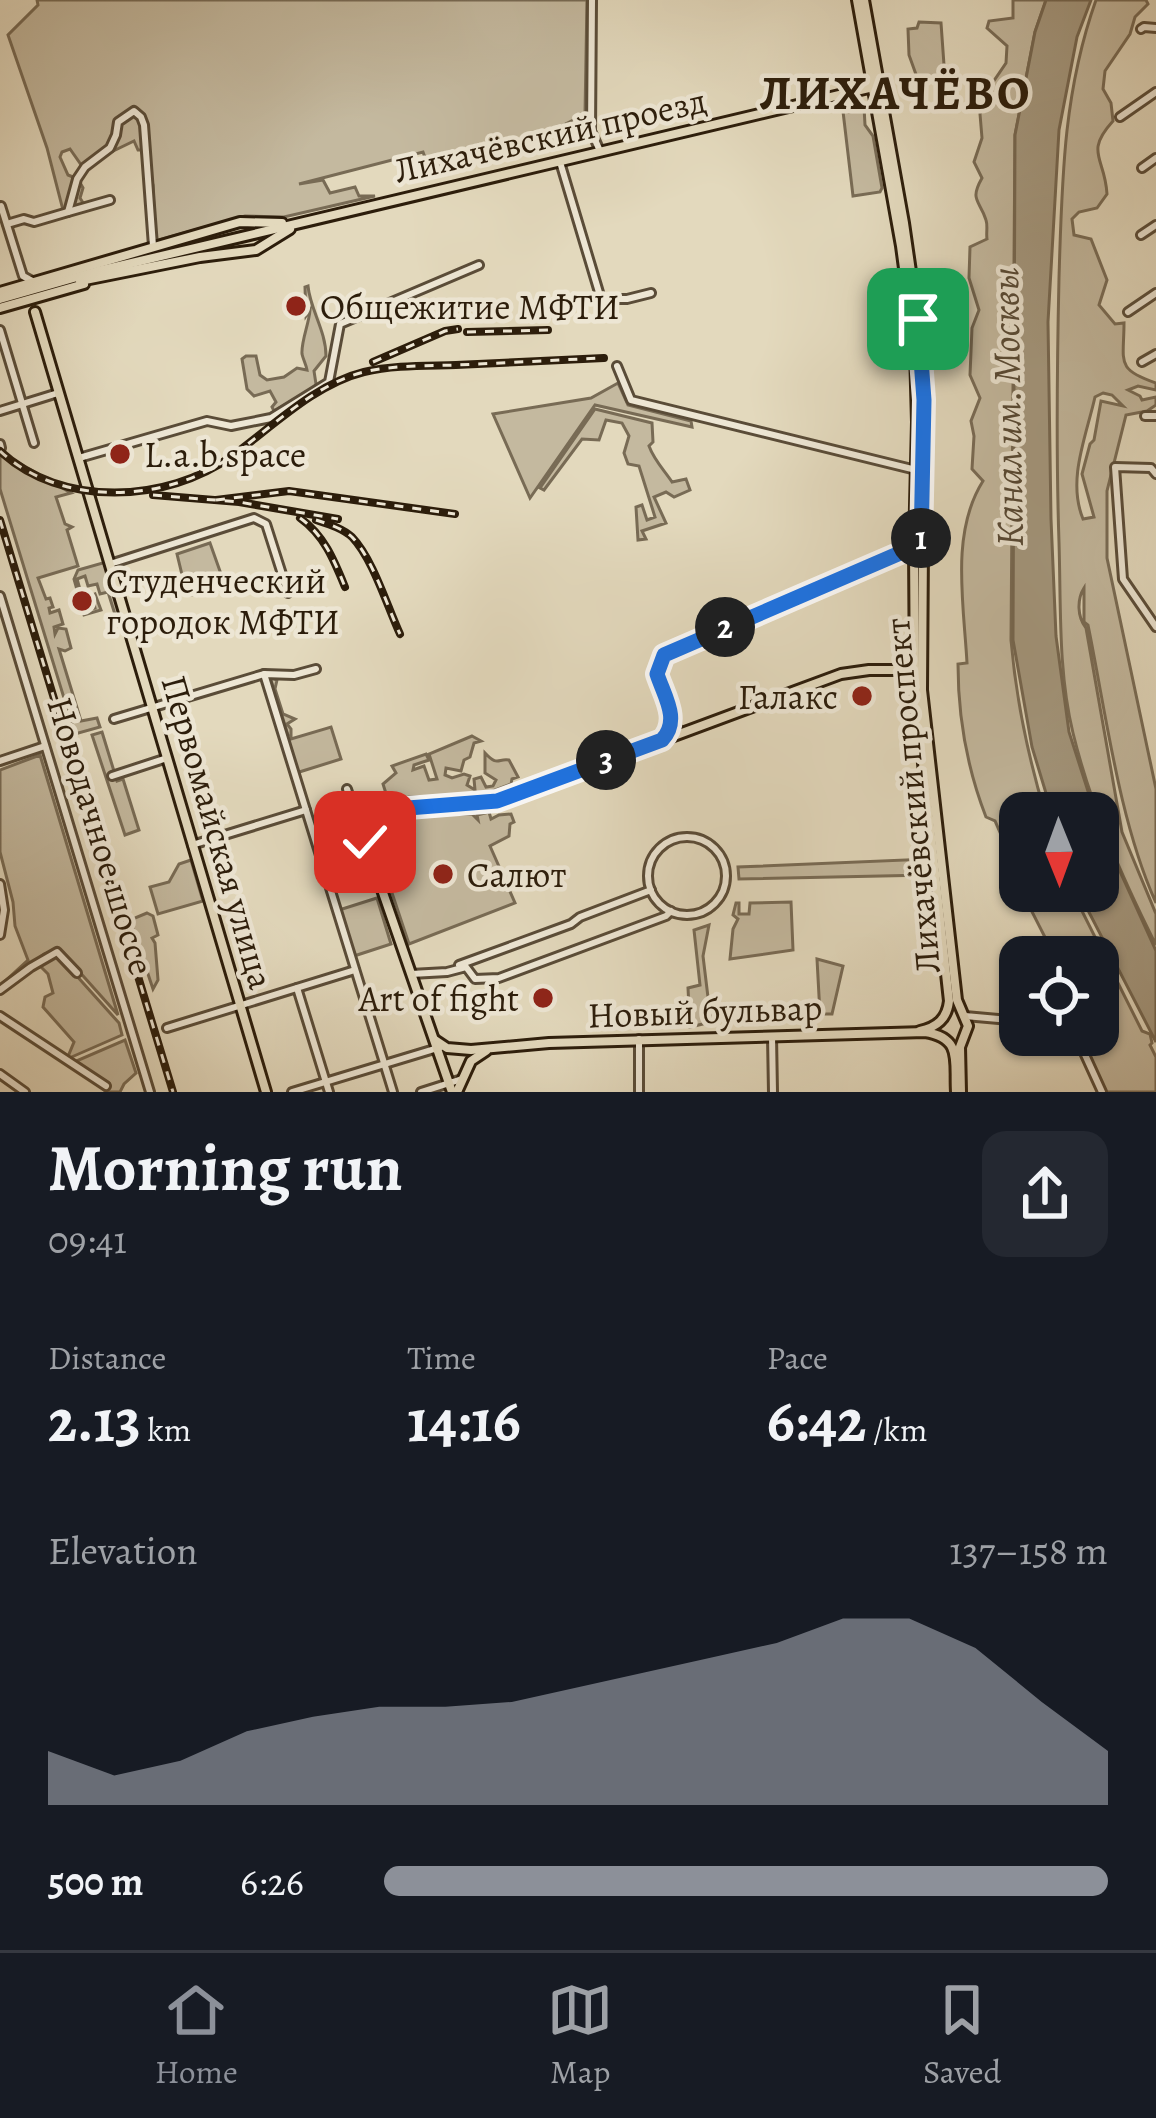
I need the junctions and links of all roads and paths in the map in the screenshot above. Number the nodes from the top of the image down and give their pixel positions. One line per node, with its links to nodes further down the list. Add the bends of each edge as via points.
1 (592, 0): 11 (street, via 591,131)
2 (861, 0): 5 (main road, Лихачёвский проспект); 6 (main road, Лихачёвский проспект)
3 (1156, 28): 4 (street)
4 (1142, 29)
5 (870, 72): 6 (main road, Лихачёвский проспект); 7 (main road)
6 (876, 86): 7 (main road, Лихачёвский проезд); 9 (main road, Лихачёвский проспект); 53 (main road, Лихачёвский проспект, via 920,334)
7 (861, 89): 9 (main road); 11 (main road, Лихачёвский проезд)
8 (1156, 92): 10 (street)
9 (875, 98): 50 (main road, Лихачёвский проспект, via 913,335)
10 (1120, 117)
11 (600, 152): 13 (main road, Лихачёвский проезд)
12 (1156, 158): 14 (street)
13 (560, 160): 18 (main road, Лихачёвский проезд); 33 (street, via 601,299)
14 (1142, 168)
15 (110, 200): 17 (street)
16 (1, 206): 20 (street)
17 (68, 212): 20 (street); 25 (street, via 78,177 134,112 144,125)
18 (302, 222): 19 (main road, Лихачёвский проезд); 23 (main road, Лихачёвский проезд); 26 (main road, Лихачёвский проезд)
19 (236, 223): 22 (main road, Лихачёвский проезд); 23 (main road)
20 (7, 224): 30 (street)
21 (1156, 225): 24 (street)
22 (211, 231): 25 (main road); 27 (main road)
23 (256, 233): 26 (main road, via 254,245); 27 (main road, Лихачёвский проезд)
24 (1141, 235)
25 (152, 246): 32 (main road)
26 (237, 253): 29 (main road, Лихачёвский проезд)
27 (156, 258): 29 (main road, Лихачёвский проезд)
28 (479, 265): 49 (street, via 340,324 329,382 271,418 231,426 207,421)
29 (134, 266): 32 (main road, Лихачёвский проезд); 32 (main road, Лихачёвский проезд)
30 (23, 276): 31 (street); 32 (street)
31 (17, 287): 32 (main road); 35 (main road)
32 (40, 289): 35 (main road); 36 (main road, Лихачёвский проезд); 37 (main road)
33 (651, 293)
34 (1156, 293): 38 (street)
35 (0, 301): 36 (main road, Лихачёвский проезд)
36 (16, 304): 37 (main road)
37 (34, 312): 43 (main road, Первомайская улица)
38 (1128, 312)
39 (0, 330): 44 (street)
40 (1156, 354): 41 (street)
41 (1142, 362)
42 (617, 366): 50 (street, via 631,400)
43 (58, 393): 44 (street); 49 (main road, Первомайская улица)
44 (22, 404): 45 (street); 48 (street)
45 (0, 411)
46 (1145, 416): 47 (street)
47 (1156, 416)
48 (34, 443)
49 (79, 458): 55 (main road, Первомайская улица)
50 (916, 470): 52 (main road, Лихачёвский проспект)
51 (1156, 474): 59 (street, via 1115,467 1123,579)
52 (914, 530): 53 (main road, Лихачёвский проспект); 54 (street)
53 (918, 546): 54 (street); 56 (main road, Лихачёвский проспект); 63 (main road, Лихачёвский проспект)
54 (896, 555): 56 (street); 67 (street, via 668,652 657,674)
55 (110, 563): 57 (street, via 254,518 266,524); 66 (main road, Первомайская улица)
56 (914, 570): 60 (main road, Лихачёвский проспект)
57 (288, 593)
58 (0, 596): 72 (street, Новодачное шоссе)
59 (1156, 627)
60 (914, 653): 62 (main road); 63 (main road, Лихачёвский проспект)
61 (316, 669): 64 (street)
62 (898, 670): 63 (main road); 65 (main road); 69 (main road, via 842,674)
63 (918, 670): 65 (main road, Лихачёвский проспект); 93 (main road, Лихачёвский проспект)
64 (264, 674): 66 (street); 77 (street)
65 (915, 690): 94 (main road, Лихачёвский проспект, via 948,971)
66 (153, 707): 68 (street); 73 (main road, Первомайская улица)
67 (672, 714): 69 (street); 70 (street); 71 (street)
68 (114, 719)
69 (691, 729): 70 (main road)
70 (679, 733): 71 (main road)
71 (662, 740): 79 (main road, via 497,801 408,808)
72 (45, 746): 74 (street); 113 (street, Новодачное шоссе)
73 (167, 758): 75 (street); 78 (main road, Первомайская улица)
74 (0, 761)
75 (112, 776)
76 (347, 789): 79 (street)
77 (306, 810): 78 (street); 80 (street)
78 (192, 845): 91 (main road, Первомайская улица)
79 (369, 852): 80 (street); 88 (main road)
80 (326, 873): 85 (street)
81 (0, 884): 84 (street)
82 (651, 890): 83 (street); 83 (street, via 650,862 659,848 686,837 712,847 725,873 721,895 707,909); 86 (street)
83 (671, 911): 86 (street, via 499,978 475,979 466,967)
84 (0, 934)
85 (355, 970): 89 (street); 106 (street)
86 (439, 972): 88 (street)
87 (77, 973): 90 (street, via 57,952)
88 (411, 974): 103 (main road)
89 (297, 988): 91 (street); 109 (street)
90 (0, 990)
91 (240, 1005): 97 (street); 114 (main road, Первомайская улица)
92 (0, 1016): 110 (street)
93 (963, 1016): 94 (main road, Лихачёвский проспект); 95 (street); 100 (main road, Лихачёвский проспект)
94 (944, 1018): 98 (main road, Новый бульвар); 101 (main road, Лихачёвский проспект)
95 (990, 1020): 96 (street); 100 (street)
96 (999, 1020)
97 (167, 1028)
98 (920, 1031): 99 (main road, Новый бульвар); 101 (main road, Новый бульвар)
99 (772, 1036): 102 (main road, Новый бульвар); 120 (street)
100 (965, 1036): 101 (main road); 121 (main road, Лихачёвский проспект)
101 (947, 1038): 121 (main road, Лихачёвский проспект)
102 (639, 1039): 104 (main road, Новый бульвар); 119 (street)
103 (442, 1046): 104 (main road, Новый бульвар); 106 (street); 108 (main road, via 458,1054); 111 (main road)
104 (493, 1048): 108 (main road, via 473,1058)
105 (1086, 1056): 122 (street)
106 (384, 1065): 109 (street); 117 (street)
107 (0, 1074): 112 (street)
108 (463, 1076): 111 (main road)
109 (326, 1082): 115 (street); 116 (street)
110 (106, 1086)
111 (453, 1089): 118 (street)
112 (25, 1092)
113 (150, 1092)
114 (266, 1092)
115 (292, 1092)
116 (329, 1092)
117 (392, 1092)
118 (421, 1092)
119 (639, 1092)
120 (773, 1092)
121 (958, 1092)
122 (1102, 1092)

